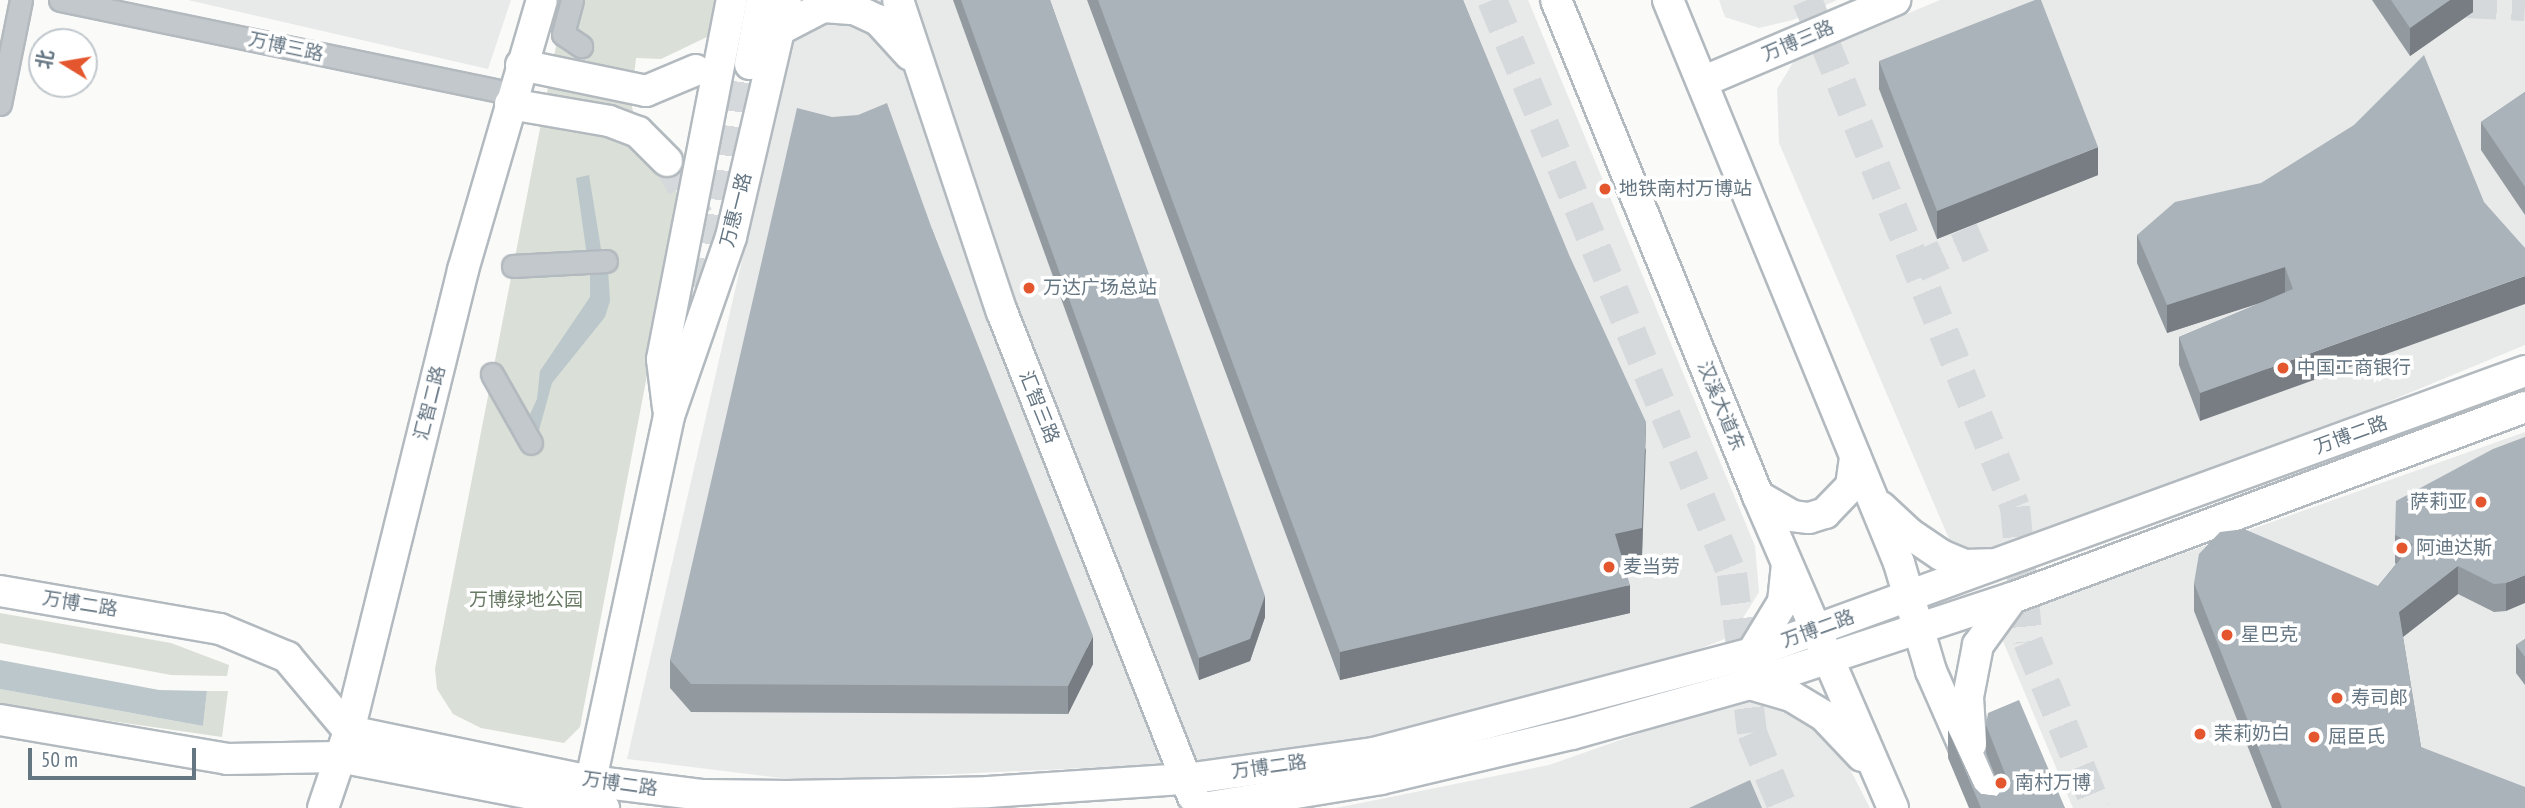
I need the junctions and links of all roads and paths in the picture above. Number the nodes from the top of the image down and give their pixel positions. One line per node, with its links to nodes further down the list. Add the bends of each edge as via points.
1 (21, 0): 19 (street)
2 (60, 0): 18 (street, 万博三路)
3 (542, 0): 15 (street, 汇智二路)
4 (572, 0): 13 (street, via 563,34)
5 (732, 0): 26 (street, 万惠一路, via 662,359)
6 (762, 0): 26 (street, via 719,220)
7 (786, 0): 12 (street, 万惠一路)
8 (898, 0): 14 (street, 汇智三路)
9 (1556, 0): 29 (street, 汉溪大道东)
10 (1668, 0): 17 (street)
11 (1895, 0): 17 (street, 万博三路)
12 (777, 31): 14 (street, via 823,7 854,9 878,20); 26 (street, 万惠一路, via 731,237)
13 (581, 46)
14 (915, 61): 45 (street, 汇智三路, via 1002,312)
15 (521, 65): 16 (street, via 646,90); 18 (street, 汇智二路)
16 (696, 70)
17 (1702, 82): 28 (street)
18 (511, 99): 20 (street, via 638,132); 42 (street, 汇智二路, via 463,270)
19 (0, 104)
20 (667, 161)
21 (606, 261): 22 (street)
22 (513, 266)
23 (2525, 371): 32 (street, 万博二路)
24 (492, 374): 27 (street)
25 (2525, 407): 35 (street, 万博二路)
26 (669, 415): 46 (street, 万惠一路)
27 (531, 443)
28 (1855, 456): 29 (street, via 1851,486 1825,513 1809,518 1792,516); 30 (street)
29 (1758, 496): 31 (street, 汉溪大道东)
30 (1874, 500): 32 (street, via 1941,555 1965,565); 34 (street)
31 (1787, 563): 37 (street, 汉溪大道东); 38 (street, via 1783,601)
32 (2001, 564): 34 (street, 万博二路)
33 (0, 591): 42 (street, 万博二路, via 176,619 248,638 287,657)
34 (1909, 597): 36 (street); 37 (street, 万博二路)
35 (2012, 598): 36 (street, 万博二路); 43 (street, via 1978,645 1970,672)
36 (1919, 630): 39 (street, 万博二路); 43 (street, via 1931,671)
37 (1815, 631): 38 (street, 万博二路); 39 (street, 汉溪大道东)
38 (1752, 653): 45 (street, 万博二路, via 1374,753)
39 (1828, 659): 40 (street, 万博二路); 44 (street, 汉溪大道东)
40 (1750, 684): 44 (street, via 1791,696 1824,716); 49 (street, 万博二路, via 1572,734 1381,779)
41 (0, 720): 42 (street, 万博二路, via 227,758)
42 (344, 744): 46 (street, 万博二路); 47 (street, 汇智二路)
43 (1972, 765): 51 (street)
44 (1879, 776): 50 (street, 汉溪大道东)
45 (1186, 779): 46 (street, 万博二路, via 988,792 703,794); 48 (street, 汇智三路)
46 (591, 801)
47 (323, 808)
48 (1198, 808)
49 (1204, 808)
50 (1893, 808)
51 (1992, 808)

